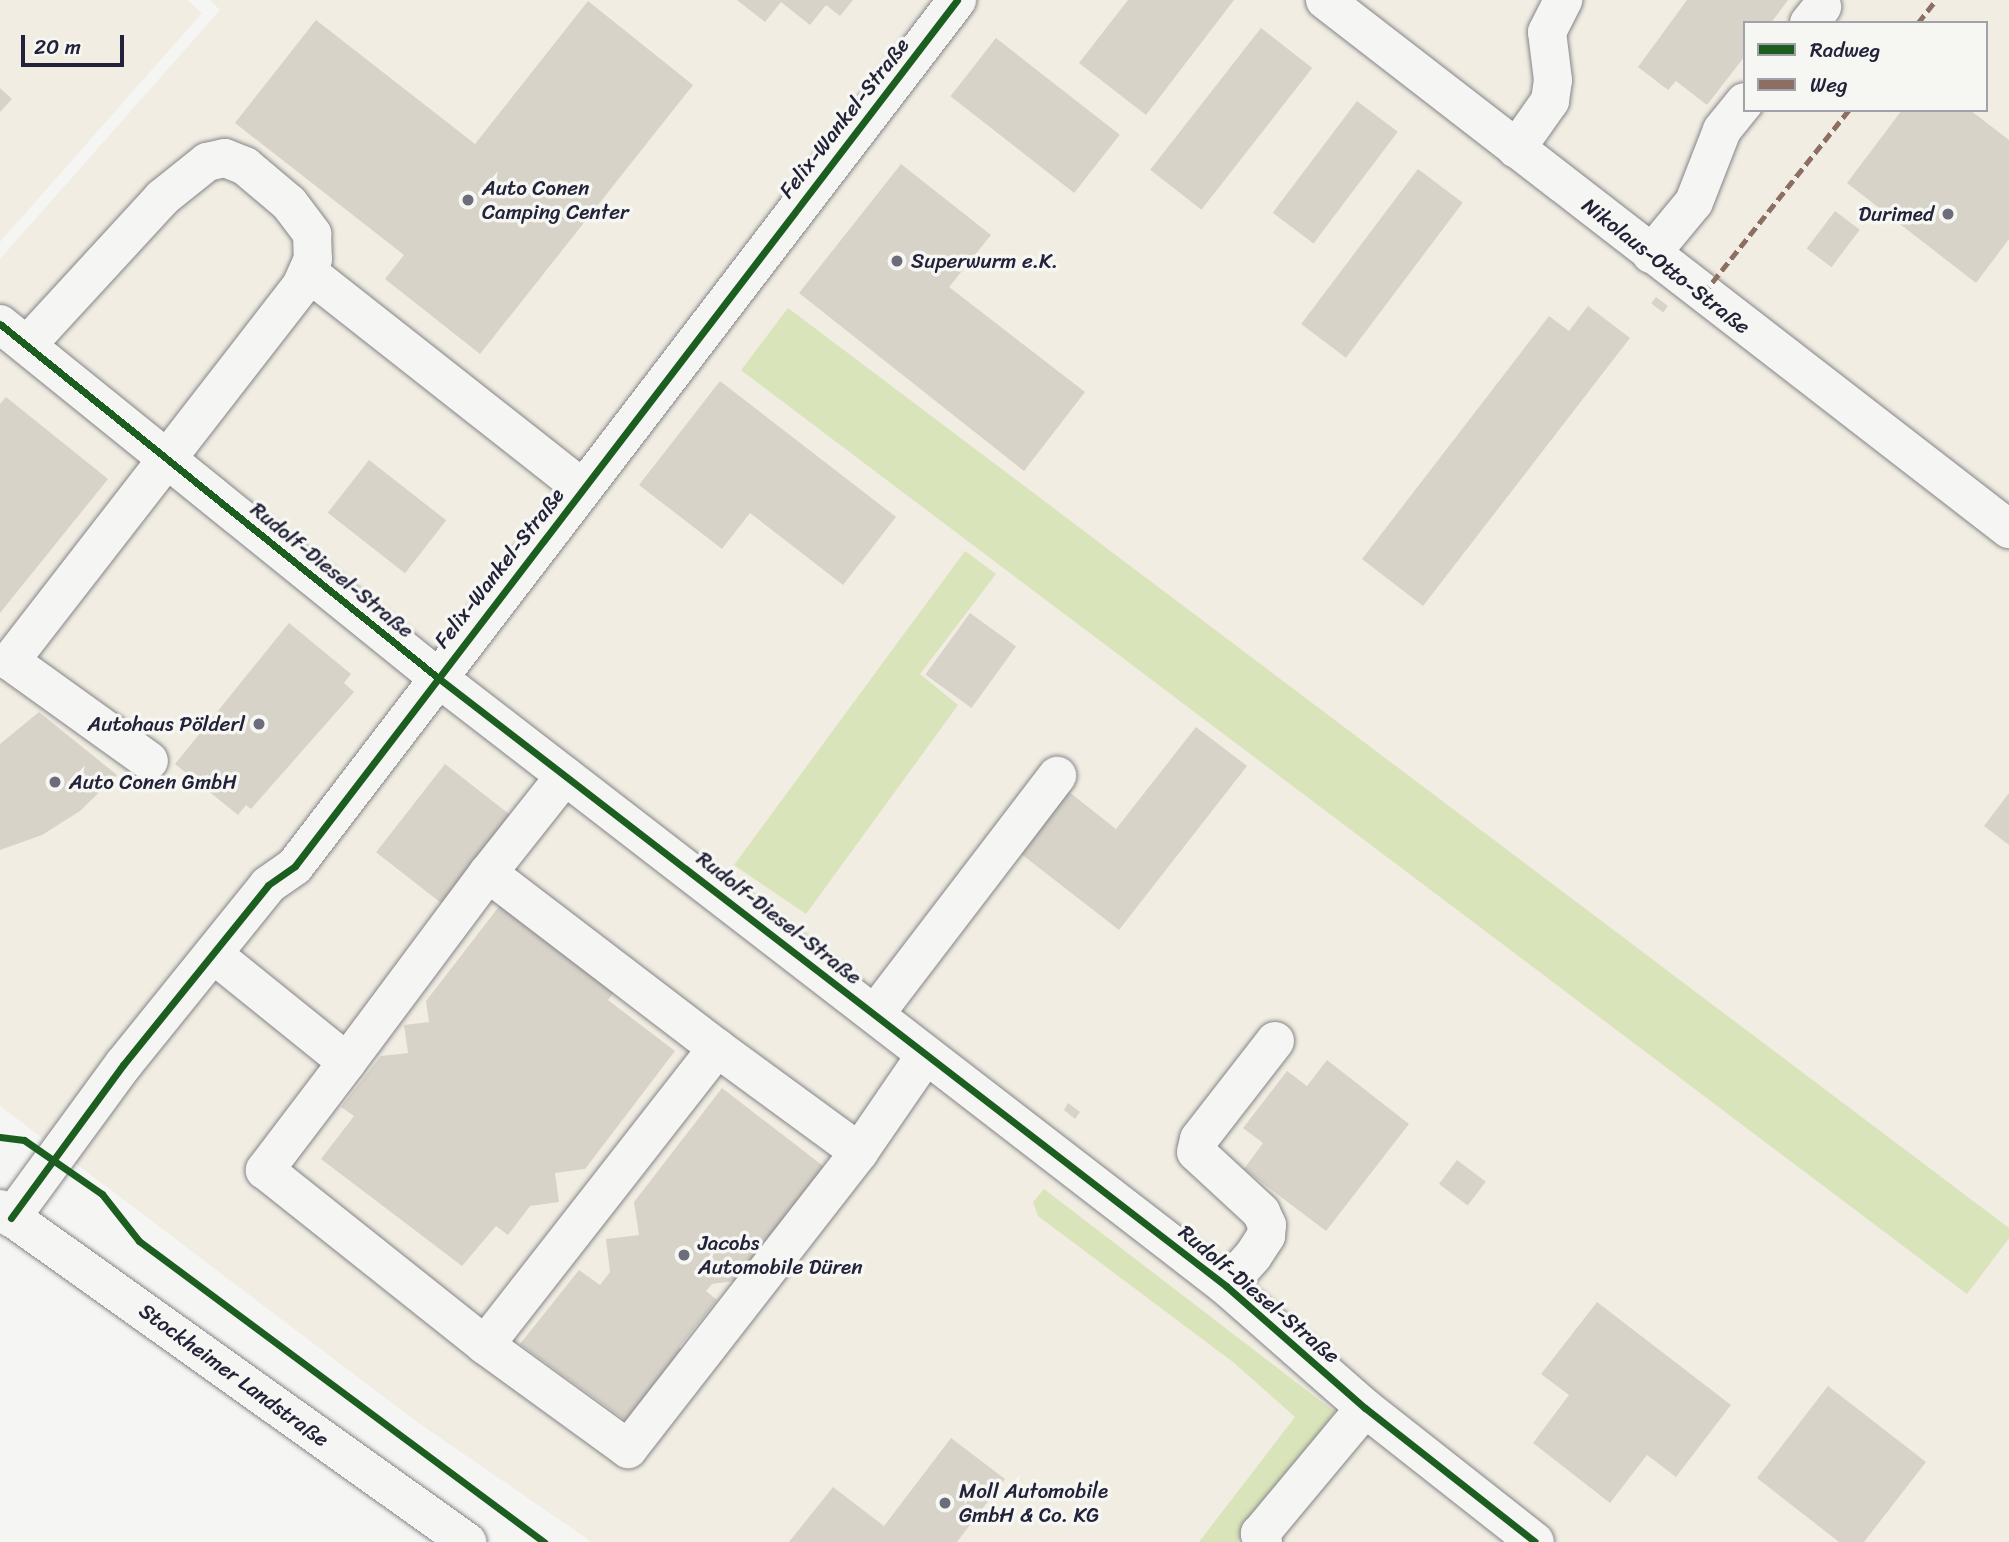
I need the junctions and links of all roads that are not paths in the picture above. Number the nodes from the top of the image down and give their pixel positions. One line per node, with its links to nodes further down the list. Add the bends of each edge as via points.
1 (957, 0): 10 (street, Felix-Wankel-Straße)
2 (1325, 0): 5 (street, Nikolaus-Otto-Straße)
3 (1563, 0): 5 (street, via 1547,32 1553,80 1550,101)
4 (1743, 104): 6 (street, via 1722,130 1694,202)
5 (1516, 149): 6 (street, Nikolaus-Otto-Straße)
6 (1651, 254): 11 (street, Nikolaus-Otto-Straße)
7 (309, 273): 8 (street, via 316,246 289,204 245,166 225,159 207,162); 9 (street); 10 (street)
8 (13, 335): 9 (street, Rudolf-Diesel-Straße)
9 (166, 458): 12 (street, Rudolf-Diesel-Straße); 13 (street, via 10,661)
10 (582, 488): 12 (street, Felix-Wankel-Straße)
11 (2009, 529)
12 (437, 677): 14 (street, Rudolf-Diesel-Straße); 17 (street, Felix-Wankel-Straße, via 295,866 268,886)
13 (149, 761)
14 (565, 776): 16 (street); 18 (street, Rudolf-Diesel-Straße)
15 (1057, 776): 18 (street)
16 (488, 873): 20 (street); 22 (street)
17 (213, 954): 22 (street); 24 (street, Felix-Wankel-Straße)
18 (875, 1014): 21 (street, Rudolf-Diesel-Straße)
19 (1275, 1041): 25 (street, via 1199,1139 1195,1152 1261,1212 1266,1225 1266,1236 1253,1256)
20 (717, 1048): 23 (street); 26 (street)
21 (925, 1056): 23 (street); 25 (street, Rudolf-Diesel-Straße)
22 (347, 1062): 26 (street, via 265,1170)
23 (859, 1152): 26 (street, via 628,1449)
24 (6, 1214): 28 (street, Stockheimer Landstraße)
25 (1226, 1286): 27 (street, Rudolf-Diesel-Straße)
26 (485, 1345)
27 (1365, 1408): 29 (street, via 1260,1534); 30 (street, Rudolf-Diesel-Straße)
28 (467, 1542)
29 (1263, 1542)
30 (1535, 1542)

